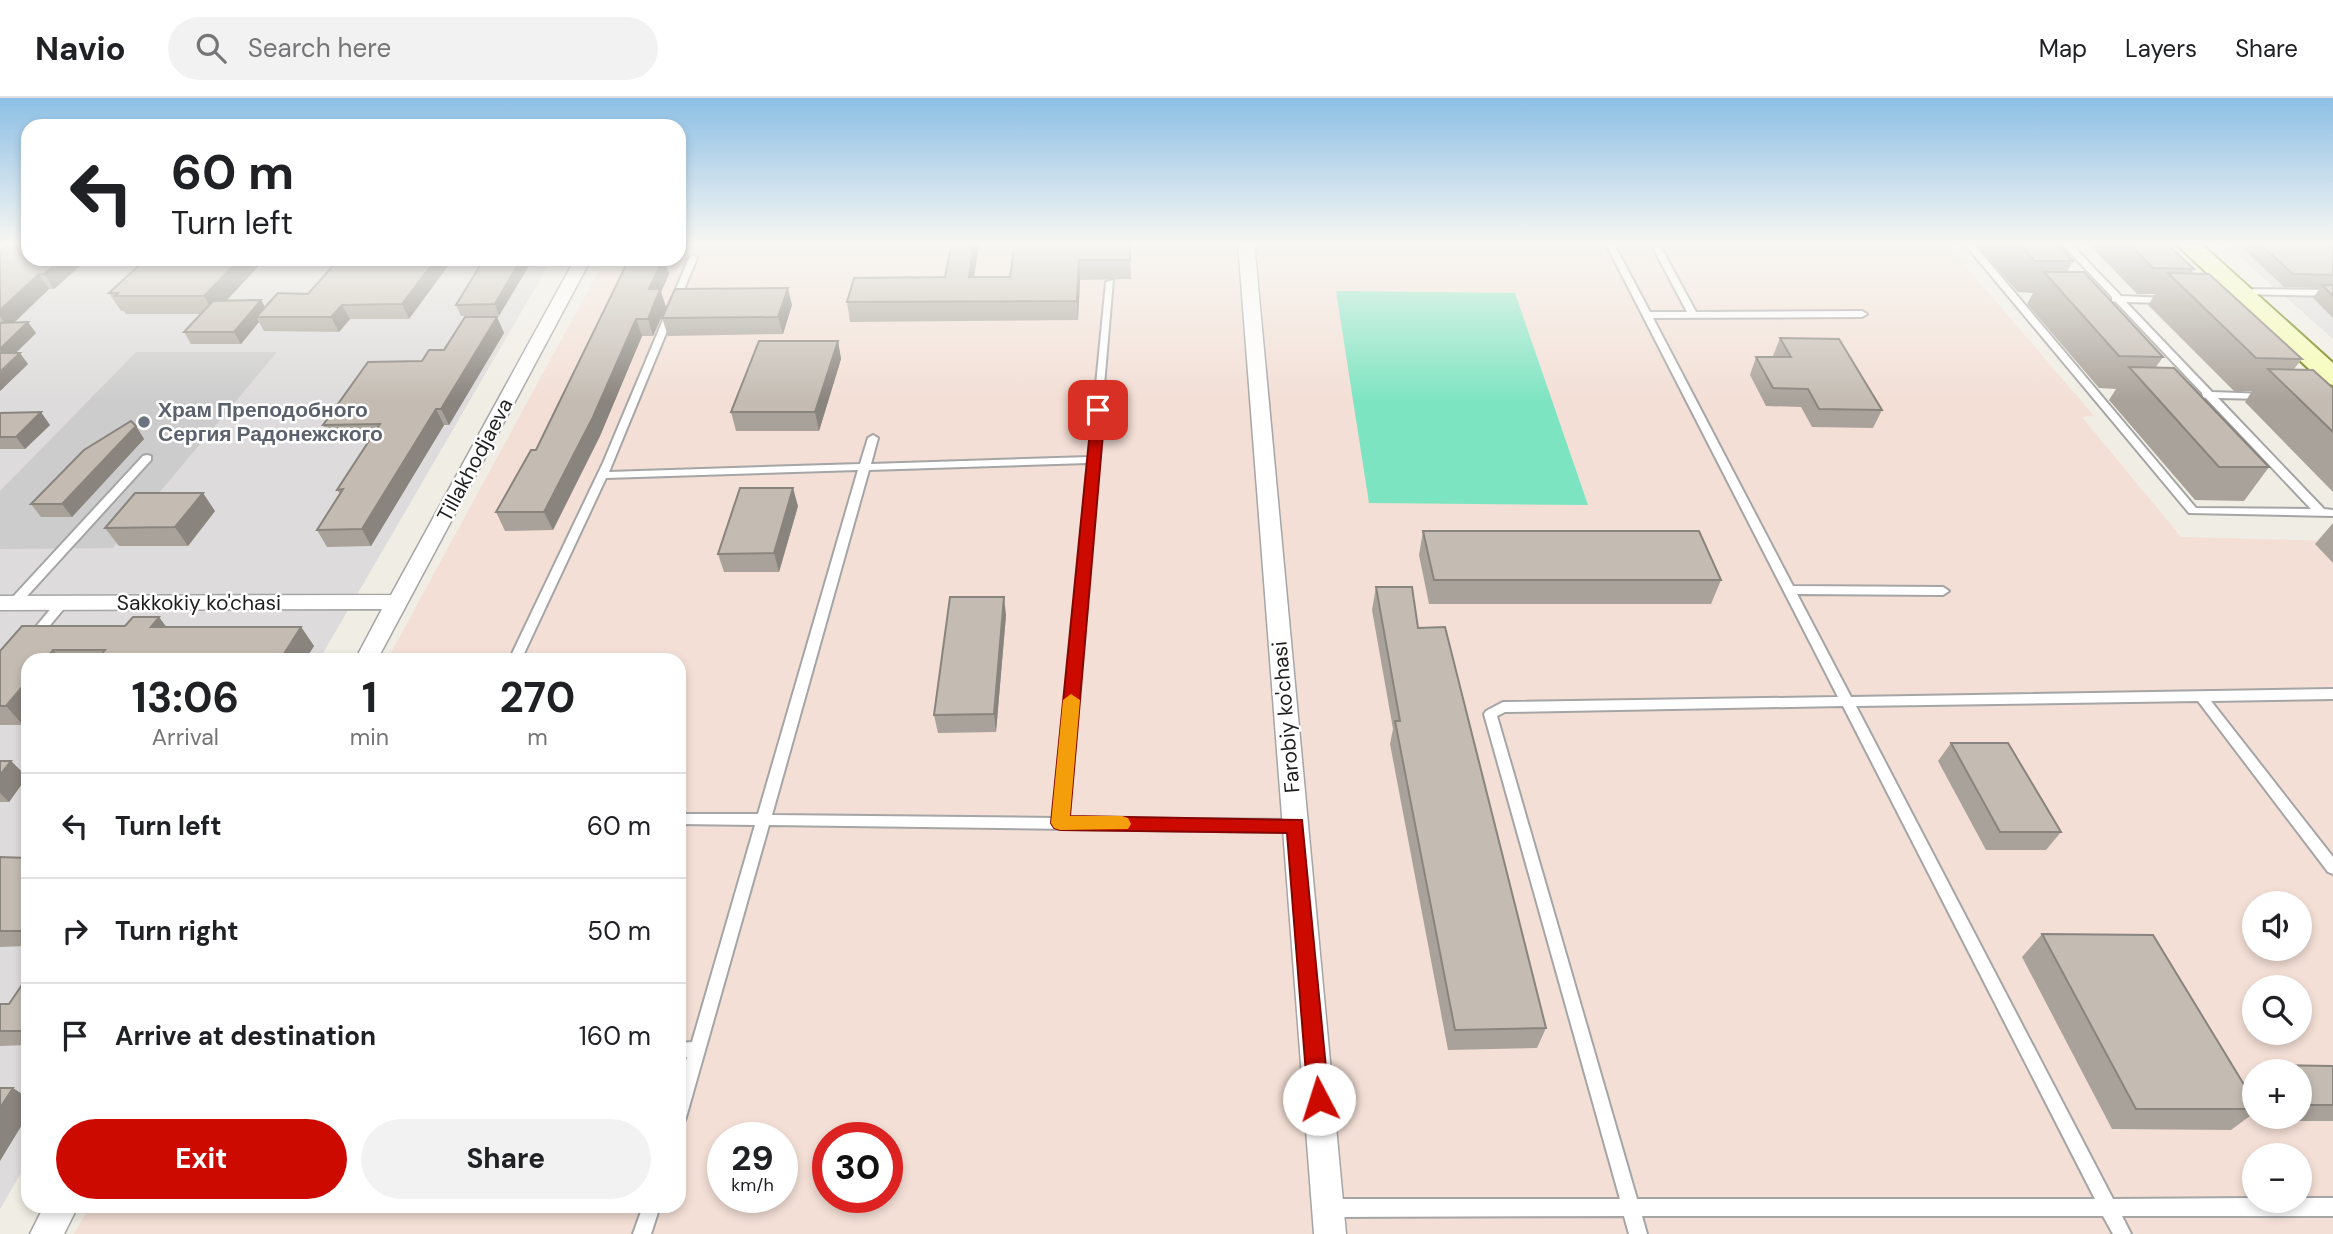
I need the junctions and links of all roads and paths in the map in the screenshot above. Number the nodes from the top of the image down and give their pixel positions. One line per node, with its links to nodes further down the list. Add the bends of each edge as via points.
1 (564, 295): 33 (street, Tillakhodjaeva)
2 (677, 295): 28 (lane)
3 (1109, 295): 26 (lane)
4 (1251, 295): 45 (street, Farobiy ko'chasi)
5 (1636, 295): 16 (lane)
6 (1682, 295): 17 (lane)
7 (2011, 295): 10 (lane)
8 (2114, 295): 13 (lane)
9 (2242, 295): 18 (main road)
10 (2014, 298): 11 (lane); 19 (lane)
11 (2027, 299)
12 (2105, 299): 13 (lane)
13 (2118, 299): 14 (lane); 22 (lane)
14 (2174, 300)
15 (1862, 314): 17 (lane)
16 (1646, 315): 17 (lane); 31 (lane)
17 (1693, 315)
18 (2333, 377)
19 (2094, 394): 20 (lane); 29 (lane, via 2193,511)
20 (2107, 394)
21 (2197, 395): 22 (lane)
22 (2209, 396): 23 (lane); 29 (lane)
23 (2274, 397)
24 (873, 438): 27 (lane)
25 (146, 458): 34 (lane)
26 (1093, 460): 27 (lane); 44 (lane)
27 (865, 467): 28 (lane); 43 (lane)
28 (602, 475): 38 (lane)
29 (2321, 513): 30 (lane)
30 (2333, 513)
31 (1788, 590): 32 (lane); 41 (lane)
32 (1942, 591)
33 (398, 602): 35 (street, Sakkokiy ko'chasi); 37 (street, Tillakhodjaeva)
34 (7, 603): 35 (street, Sakkokiy ko'chasi)
35 (62, 603): 36 (lane)
36 (26, 645)
37 (370, 653)
38 (518, 653)
39 (2333, 694): 40 (lane)
40 (2201, 696): 41 (lane); 46 (lane)
41 (1845, 700): 52 (lane, via 1503,707 1490,714); 53 (lane)
42 (686, 819): 43 (lane)
43 (766, 819): 44 (lane); 47 (lane)
44 (1060, 823): 45 (lane)
45 (1296, 825): 51 (street, Farobiy ko'chasi)
46 (2333, 868)
47 (699, 1049): 48 (lane); 49 (lane)
48 (686, 1050)
49 (686, 1091)
50 (2333, 1207): 53 (lane)
51 (1328, 1208): 52 (lane); 58 (street, Farobiy ko'chasi)
52 (1631, 1208): 53 (lane); 59 (lane)
53 (2108, 1208): 60 (lane)
54 (58, 1213): 56 (street)
55 (649, 1213): 57 (lane)
56 (46, 1234)
57 (642, 1234)
58 (1330, 1234)
59 (1638, 1234)
60 (2122, 1234)

